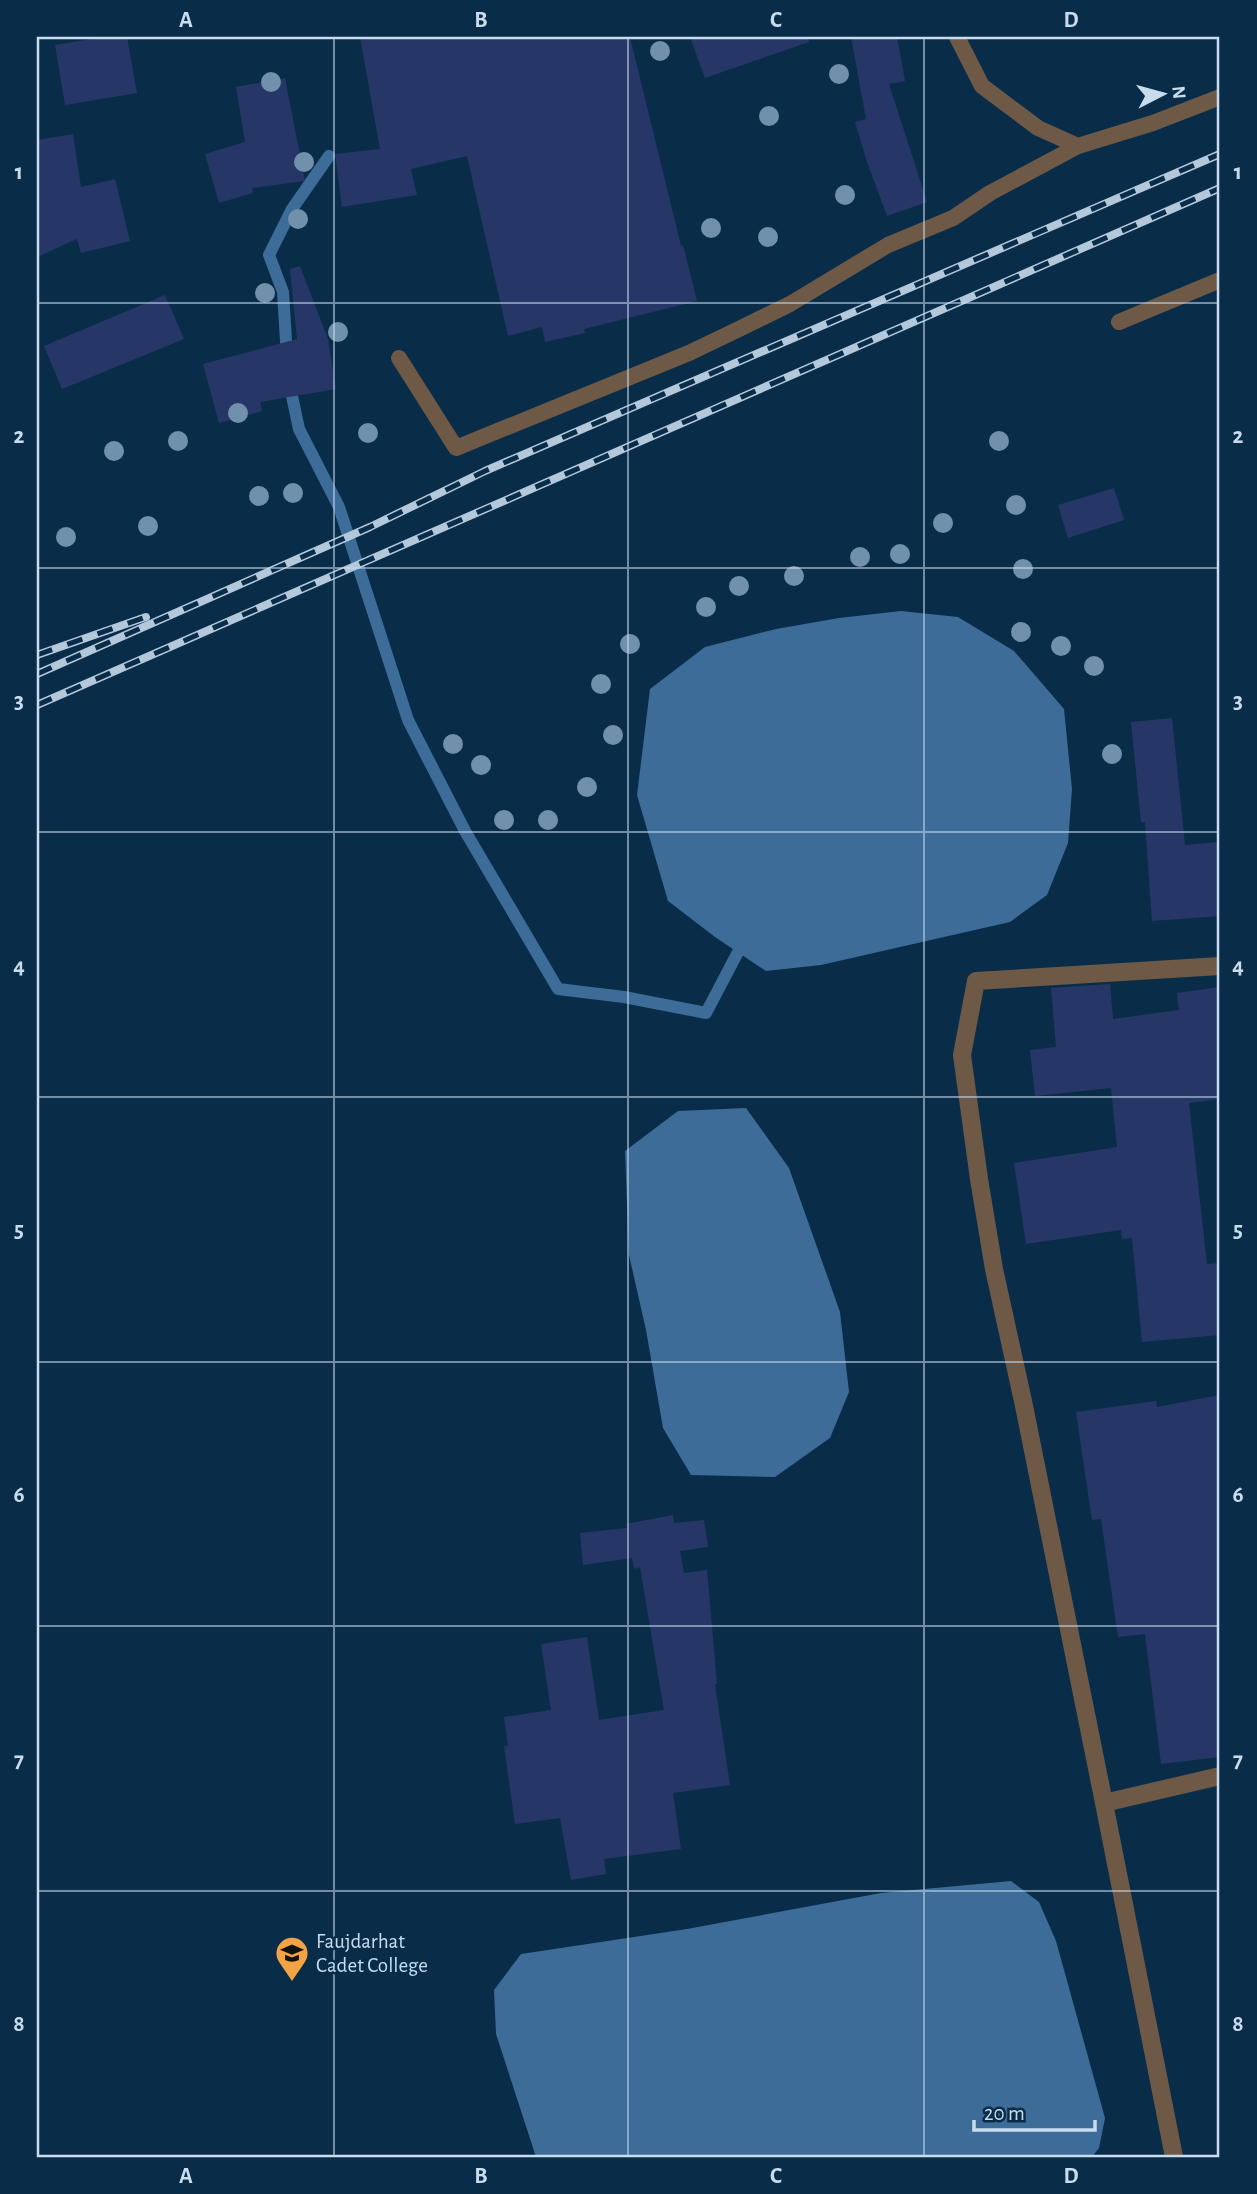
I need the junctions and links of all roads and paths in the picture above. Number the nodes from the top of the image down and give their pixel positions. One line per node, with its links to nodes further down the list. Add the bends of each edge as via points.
1 (957, 37): 3 (lane, via 982,86 1038,128)
2 (1220, 97): 3 (lane)
3 (1078, 146): 6 (lane, via 953,218 888,245 790,304 714,341 456,448)
4 (1220, 280): 5 (lane)
5 (1119, 322)
6 (399, 358)
7 (1220, 966): 9 (street, via 976,981 961,1055 994,1269)
8 (1220, 1776): 9 (street)
9 (1104, 1803): 10 (street)
10 (1174, 2157)

